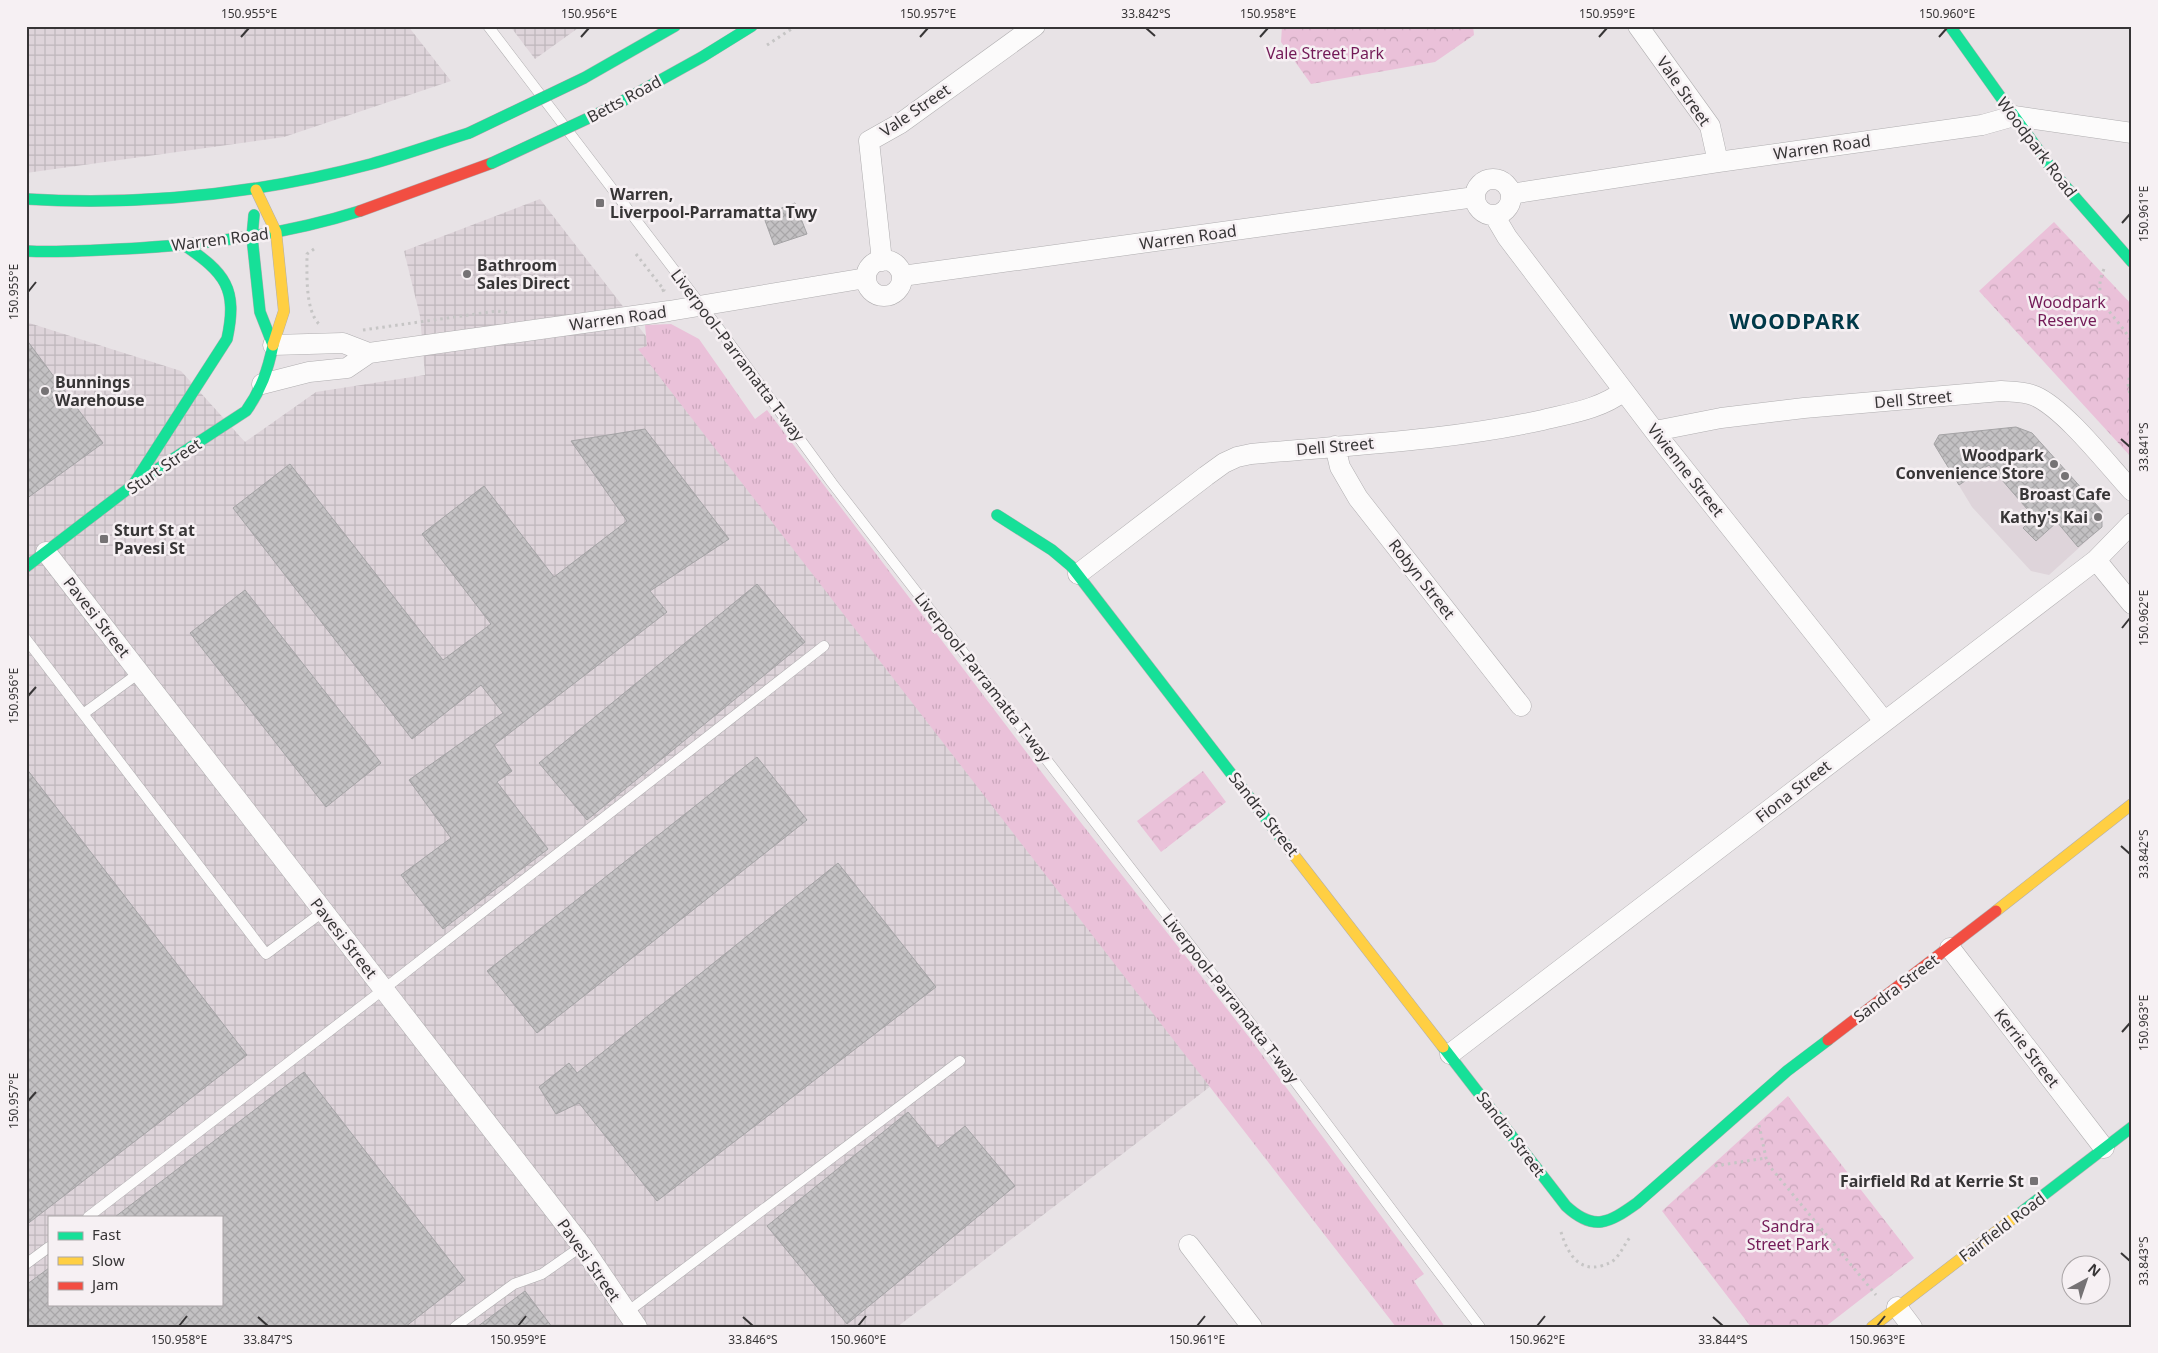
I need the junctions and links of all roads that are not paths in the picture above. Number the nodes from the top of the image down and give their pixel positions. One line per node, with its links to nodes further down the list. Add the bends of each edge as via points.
1 (488, 26): 24 (lane, Liverpool–Parramatta T-way)
2 (675, 26): 11 (main road, bridge, via 584,78 469,132 372,164)
3 (752, 26): 10 (main road, Betts Road, bridge, via 610,108)
4 (1035, 26): 20 (street, Vale Street, via 901,123 869,141)
5 (1638, 26): 9 (street, Vale Street, via 1710,126)
6 (1950, 26): 7 (main road, Woodpark Road)
7 (2014, 116): 8 (street, Warren Road); 9 (street, Warren Road, via 1982,125); 21 (main road, Woodpark Road, via 2059,179)
8 (2132, 134)
9 (1718, 162): 12 (street, Warren Road)
10 (492, 163): 16 (main road, Warren Road, via 387,203 315,225)
11 (256, 190): 14 (main road, via 147,200); 16 (main road, Sturt Street); 17 (main road)
12 (1512, 194): 13 (street, via 1502,180 1490,178 1479,185); 15 (street, via 1507,208)
13 (1475, 197): 15 (street, via 1482,211); 22 (street, Warren Road)
14 (26, 200)
15 (1494, 215): 28 (street, Vivienne Street, via 1507,237)
16 (276, 232): 17 (main road, Warren Road); 25 (main road, Sturt Street, via 284,311)
17 (252, 237): 18 (main road, Warren Road); 25 (main road, via 260,312)
18 (184, 245): 19 (main road, Warren Road, via 52,254); 31 (main road, via 207,260 222,276 233,298 232,322 228,339)
19 (26, 251)
20 (882, 261): 22 (street, via 892,262); 23 (street, via 873,264)
21 (2132, 262)
22 (902, 276): 23 (street, via 900,286 886,296 871,290)
23 (866, 278): 24 (street, Warren Road)
24 (702, 305): 26 (street, Warren Road); 63 (lane, Liverpool–Parramatta T-way, via 832,483 1260,1035)
25 (273, 345): 26 (street, Warren Road, via 343,344); 27 (main road, Sturt Street)
26 (369, 353): 27 (street, Warren Road, via 347,368 309,372)
27 (262, 384): 31 (main road, Sturt Street, via 246,410)
28 (1624, 391): 29 (street, Vivienne Street); 30 (street, Dell Street, via 1598,407 1496,430)
29 (1655, 431): 32 (street, Dell Street, via 1721,418 1804,408 2001,391 2022,392 2047,402 2065,418); 45 (street, Vivienne Street)
30 (1335, 446): 38 (street, Dell Street, via 1236,457); 43 (street, Robyn Street, via 1340,467 1358,498)
31 (133, 485): 35 (main road, Sturt Street)
32 (2132, 491)
33 (997, 516): 38 (main road, Sandra Street, via 1052,550)
34 (2132, 523): 36 (street, Fiona Street)
35 (46, 552): 37 (main road, Sturt Street); 42 (street, Pavesi Street)
36 (2096, 560): 39 (street); 45 (street, Fiona Street)
37 (26, 567)
38 (1078, 574): 50 (main road, Sandra Street)
39 (2132, 604)
40 (26, 639): 44 (lane)
41 (824, 646): 49 (lane)
42 (140, 673): 44 (lane); 47 (street, Pavesi Street)
43 (1521, 706)
44 (83, 714): 47 (lane, via 266,954)
45 (1884, 721): 50 (street, Fiona Street)
46 (2132, 804): 48 (main road, Sandra Street)
47 (324, 911): 49 (street, Pavesi Street)
48 (1950, 948): 50 (main road, Sandra Street, via 1787,1071 1637,1203 1622,1214 1598,1224 1576,1217); 53 (street, Kerrie Street)
49 (384, 989): 54 (lane); 56 (street, Pavesi Street)
50 (1450, 1054)
51 (960, 1061): 60 (lane)
52 (2132, 1127): 53 (main road, Fairfield Road)
53 (2104, 1148): 59 (main road, Fairfield Road)
54 (89, 1216)
55 (1189, 1245): 62 (street)
56 (582, 1246): 60 (street, Pavesi Street); 61 (lane, via 542,1274 514,1284)
57 (48, 1248): 58 (lane)
58 (26, 1264)
59 (1897, 1307): 64 (main road, Fairfield Road); 65 (street)
60 (632, 1320)
61 (455, 1327)
62 (1252, 1327)
63 (1480, 1327)
64 (1872, 1327)
65 (1912, 1327)

